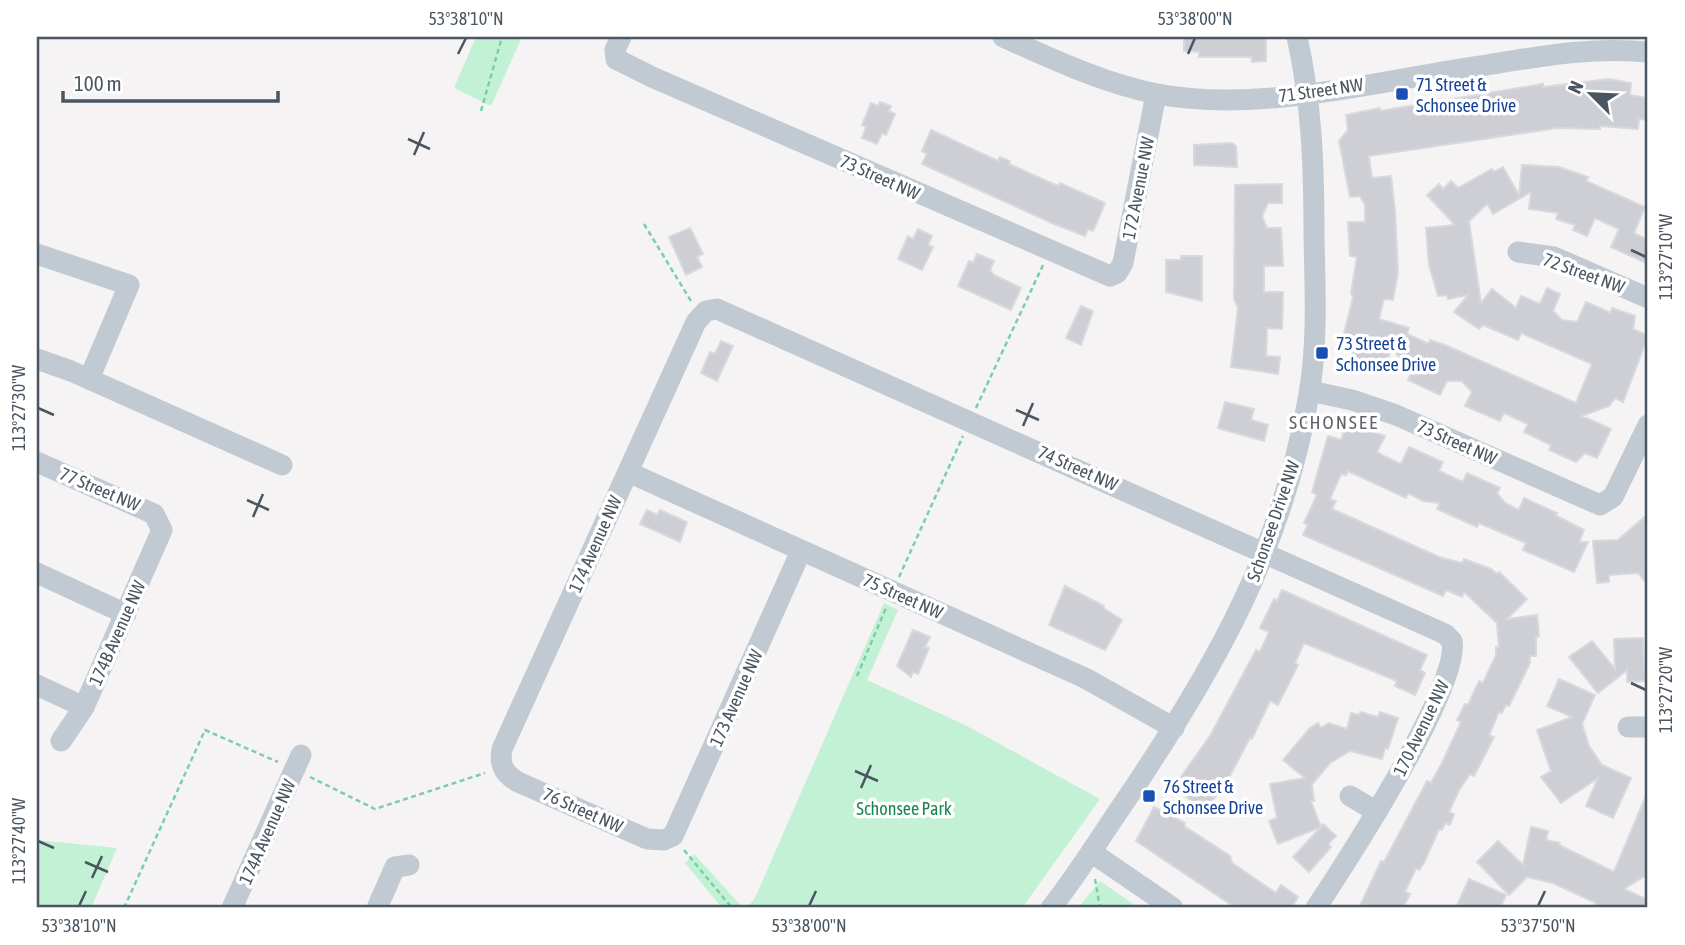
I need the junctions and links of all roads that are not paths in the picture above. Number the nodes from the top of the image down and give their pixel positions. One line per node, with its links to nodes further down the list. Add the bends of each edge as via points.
1 (621, 37): 9 (street, 73 Street NW, via 616,59 652,77)
2 (1297, 37): 5 (street, Schonsee Drive NW)
3 (1016, 39): 6 (street, 71 Street NW, via 1104,79)
4 (1644, 47): 5 (street, 71 Street NW, via 1549,55)
5 (1308, 92): 6 (street, 71 Street NW, via 1239,100); 14 (street, Schonsee Drive NW, via 1314,149 1315,279)
6 (1157, 94): 9 (street, 172 Avenue NW, via 1123,263)
7 (1518, 252): 10 (street, 72 Street NW, via 1554,257)
8 (37, 254): 13 (street, via 129,285)
9 (1110, 275)
10 (1648, 298)
11 (700, 316): 18 (street, 174 Avenue NW); 21 (street, 74 Street NW, via 710,310 727,311)
12 (37, 359): 13 (street)
13 (89, 379): 17 (street)
14 (1310, 391): 15 (street, 73 Street NW, via 1396,415 1600,505 1613,498); 21 (street, Schonsee Drive NW, via 1295,458)
15 (1648, 425)
16 (37, 462): 19 (street, 77 Street NW, via 144,509)
17 (282, 465)
18 (628, 472): 20 (street, 75 Street NW); 30 (street, 174 Avenue NW, via 502,749)
19 (159, 521): 23 (street, 174B Avenue NW, via 160,538)
20 (801, 551): 27 (street, 75 Street NW, via 1103,687); 33 (street, 173 Avenue NW)
21 (1265, 551): 24 (street, 74 Street NW, via 1437,628); 27 (street, Schonsee Drive NW, via 1220,650)
22 (37, 573): 23 (street)
23 (126, 614): 26 (street, 174B Avenue NW)
24 (1452, 641): 32 (street, 170 Avenue NW, via 1450,668)
25 (37, 685): 26 (street)
26 (84, 707): 28 (street, 174B Avenue NW)
27 (1174, 729): 34 (street, Schonsee Drive NW)
28 (61, 741)
29 (296, 764): 36 (street, 174A Avenue NW)
30 (504, 770): 33 (street, 76 Street NW, via 518,782 647,839)
31 (1350, 796): 32 (street)
32 (1377, 812): 40 (street, 170 Avenue NW)
33 (668, 838)
34 (1091, 852): 38 (street, Schonsee Drive NW); 39 (street)
35 (409, 865): 37 (street, via 395,867)
36 (232, 908)
37 (377, 908)
38 (1051, 908)
39 (1172, 908)
40 (1316, 908)

